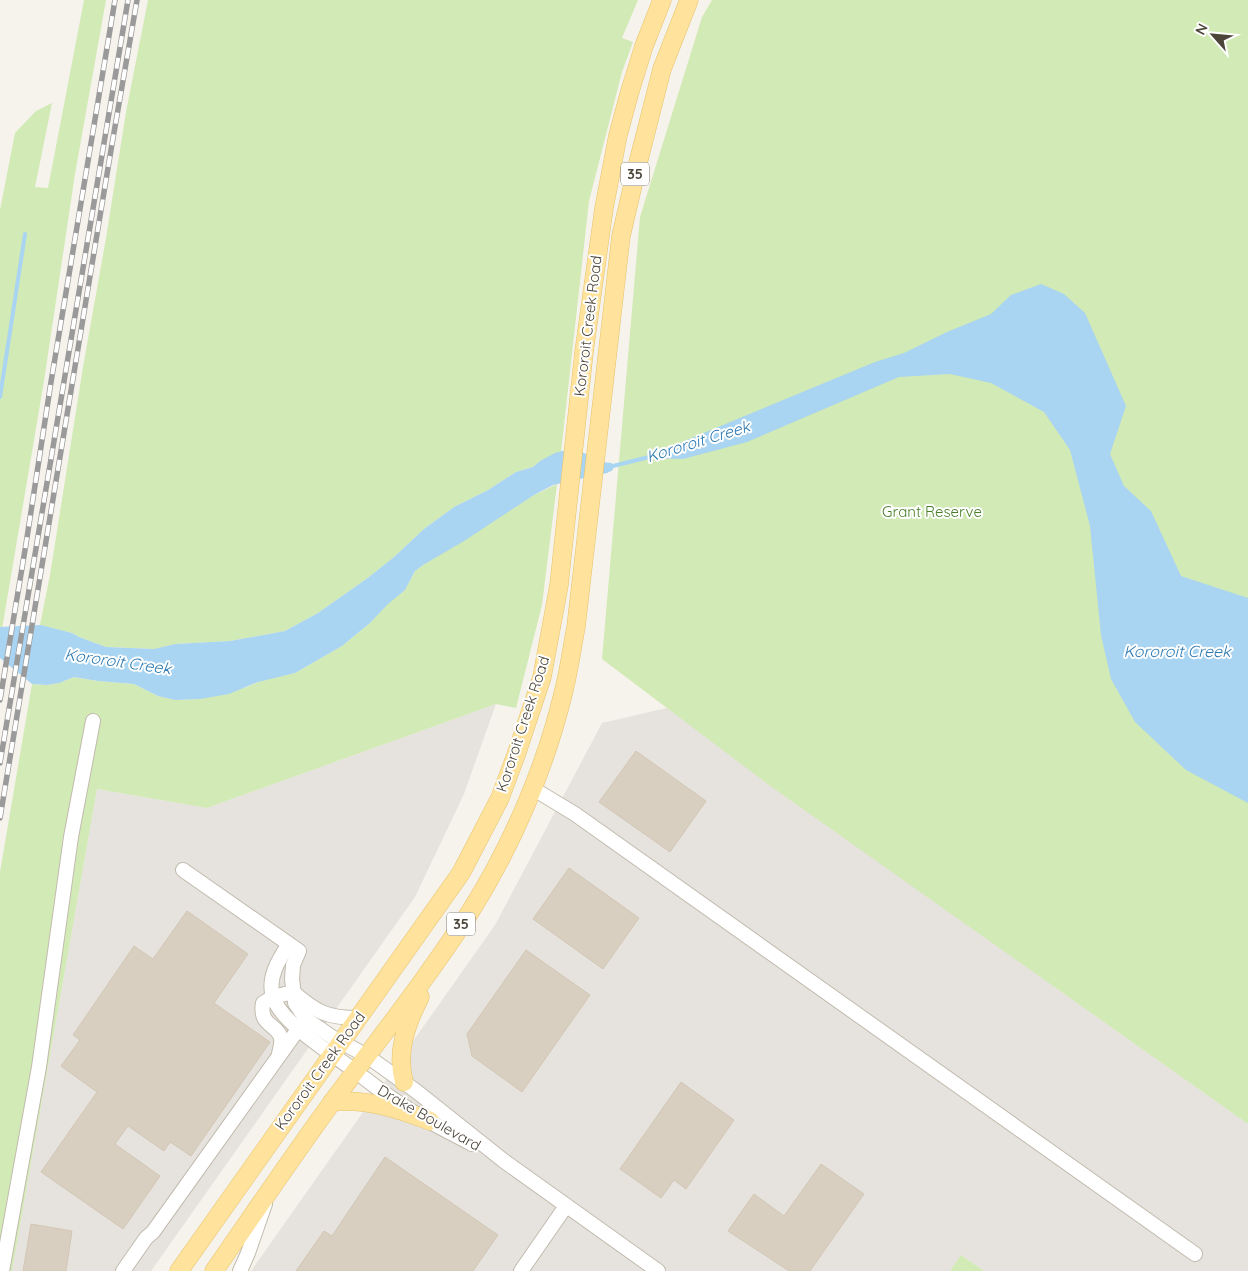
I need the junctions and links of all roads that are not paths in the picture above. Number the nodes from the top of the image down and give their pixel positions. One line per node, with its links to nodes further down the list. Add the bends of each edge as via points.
1 (662, 0): 10 (main road, Kororoit Creek Road / 35, via 644,46 618,135 604,208 584,352 566,526 542,677 500,798 460,873)
2 (688, 0): 4 (main road, Kororoit Creek Road / 35, via 662,69 621,236 576,627 565,690)
3 (92, 721): 23 (street, via 71,837 39,1067)
4 (532, 788): 7 (main road, Kororoit Creek Road / 35, via 490,876); 22 (street, via 575,814)
5 (183, 870): 6 (street)
6 (294, 947): 8 (street); 9 (street, via 274,970)
7 (441, 954): 14 (main road, Kororoit Creek Road / 35); 16 (main road, via 406,1029 400,1055)
8 (293, 992): 9 (street); 10 (street, via 309,1007 328,1015); 11 (street)
9 (273, 997): 11 (street, via 284,1014); 13 (street, via 262,1003 262,1010 264,1020 279,1032 282,1040)
10 (358, 1018): 12 (main road, Kororoit Creek Road / 35)
11 (302, 1024): 12 (street); 13 (street)
12 (336, 1048): 14 (street, Drake Boulevard); 15 (street, Drake Boulevard); 25 (main road, Kororoit Creek Road / 35)
13 (279, 1054): 24 (street)
14 (367, 1056): 15 (main road, Kororoit Creek Road / 35); 16 (street, Drake Boulevard)
15 (355, 1072): 17 (main road, Kororoit Creek Road / 35); 18 (street, Drake Boulevard)
16 (404, 1082): 19 (street, Drake Boulevard)
17 (332, 1102): 18 (main road, via 353,1100); 20 (main road, Kororoit Creek Road / 35)
18 (430, 1121): 19 (street, Drake Boulevard)
19 (504, 1161): 21 (street, Drake Boulevard)
20 (270, 1192): 26 (main road, Kororoit Creek Road / 35); 27 (street)
21 (566, 1206): 28 (street); 29 (street, Drake Boulevard)
22 (1195, 1254)
23 (2, 1271)
24 (123, 1271)
25 (179, 1271)
26 (214, 1271)
27 (240, 1271)
28 (521, 1271)
29 (658, 1271)

